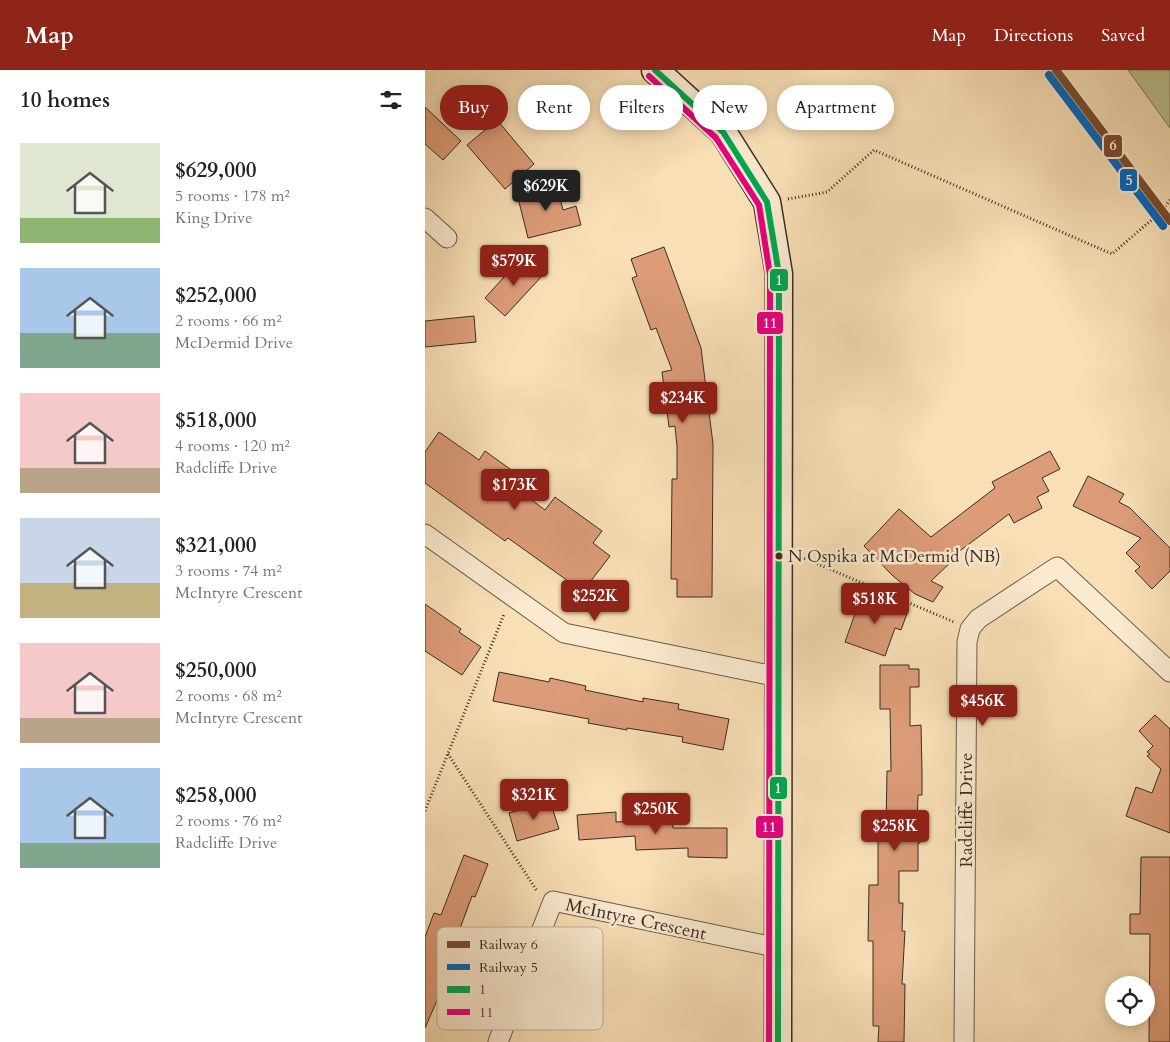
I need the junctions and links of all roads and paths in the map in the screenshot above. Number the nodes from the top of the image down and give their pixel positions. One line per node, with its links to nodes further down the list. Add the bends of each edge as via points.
1 (655, 70): 3 (street, via 723,132)
2 (1170, 200): 3 (path, via 1162,211 1111,254 874,150 827,192)
3 (767, 202): 7 (street, via 779,274)
4 (425, 218): 5 (street)
5 (447, 238)
6 (425, 534): 8 (street)
7 (779, 548): 9 (path); 11 (street)
8 (511, 596): 11 (street, via 564,633); 12 (path)
9 (971, 629): 10 (street, via 978,619 1057,567); 20 (street, Radcliffe Drive, via 967,642)
10 (1170, 672)
11 (779, 677): 16 (street)
12 (448, 753): 13 (path); 14 (path)
13 (425, 811)
14 (550, 910): 15 (street, McIntyre Crescent); 16 (street, McIntyre Crescent, via 553,901)
15 (543, 927)
16 (779, 948): 19 (street)
17 (503, 1030): 18 (street, McIntyre Crescent)
18 (498, 1042)
19 (778, 1042)
20 (964, 1042)

